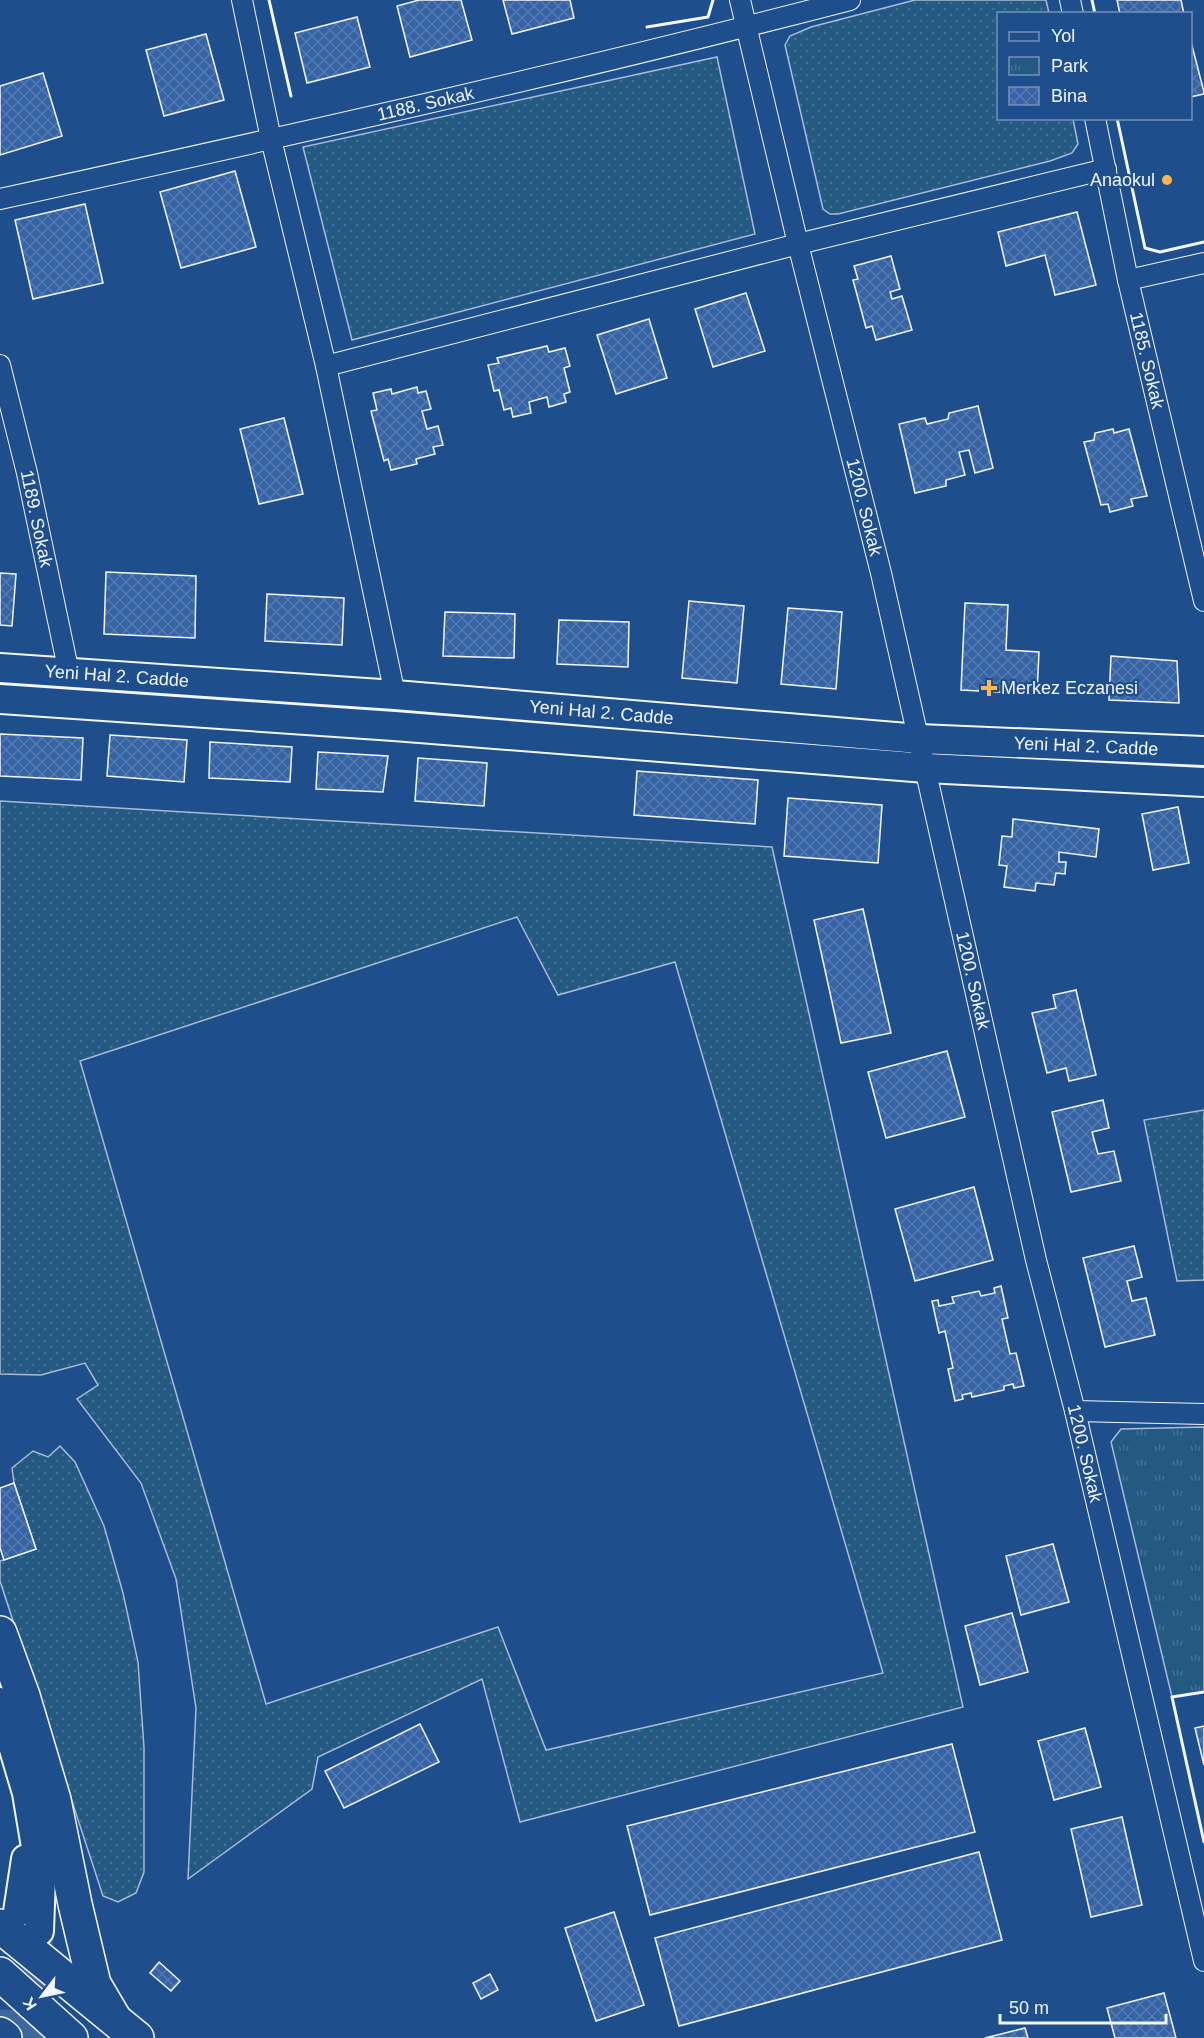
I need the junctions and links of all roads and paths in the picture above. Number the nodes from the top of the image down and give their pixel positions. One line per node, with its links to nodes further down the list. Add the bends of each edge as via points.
1 (242, 0): 6 (street)
2 (740, 0): 4 (street, 1200. Sokak)
3 (850, 0): 4 (street, 1188. Sokak)
4 (747, 27): 6 (street, 1188. Sokak); 9 (street, 1200. Sokak)
5 (1095, 120): 7 (street, 1185. Sokak)
6 (271, 139): 8 (street, 1188. Sokak); 13 (street)
7 (1106, 169): 9 (street); 11 (street, 1185. Sokak)
8 (0, 199)
9 (798, 244): 13 (street); 19 (street, 1200. Sokak, via 840,403)
10 (1204, 263): 11 (street)
11 (1128, 280): 14 (street, 1185. Sokak)
12 (0, 365): 16 (street, 1189. Sokak)
13 (326, 366): 17 (street)
14 (1204, 601)
15 (0, 668): 16 (street, Yeni Hal 2. Cadde)
16 (69, 673): 17 (street, Yeni Hal 2. Cadde)
17 (395, 694): 19 (street, Yeni Hal 2. Cadde)
18 (0, 699): 21 (street)
19 (919, 739): 20 (street, Yeni Hal 2. Cadde); 21 (street, 1200. Sokak)
20 (1204, 751)
21 (926, 768): 22 (street); 23 (street, 1200. Sokak, via 1036,1260)
22 (1204, 782)
23 (1075, 1411): 24 (street); 30 (street, 1200. Sokak)
24 (1204, 1414)
25 (0, 1633): 32 (highway, via 54,1800 94,1984)
26 (0, 1702): 29 (street, via 27,1793 41,1877)
27 (0, 1756): 28 (street, via 27,1854)
28 (9, 1919): 32 (highway)
29 (39, 1931)
30 (1204, 1961)
31 (0, 1974): 35 (highway)
32 (126, 2028)
33 (0, 2034): 34 (highway)
34 (5, 2038)
35 (71, 2038)

